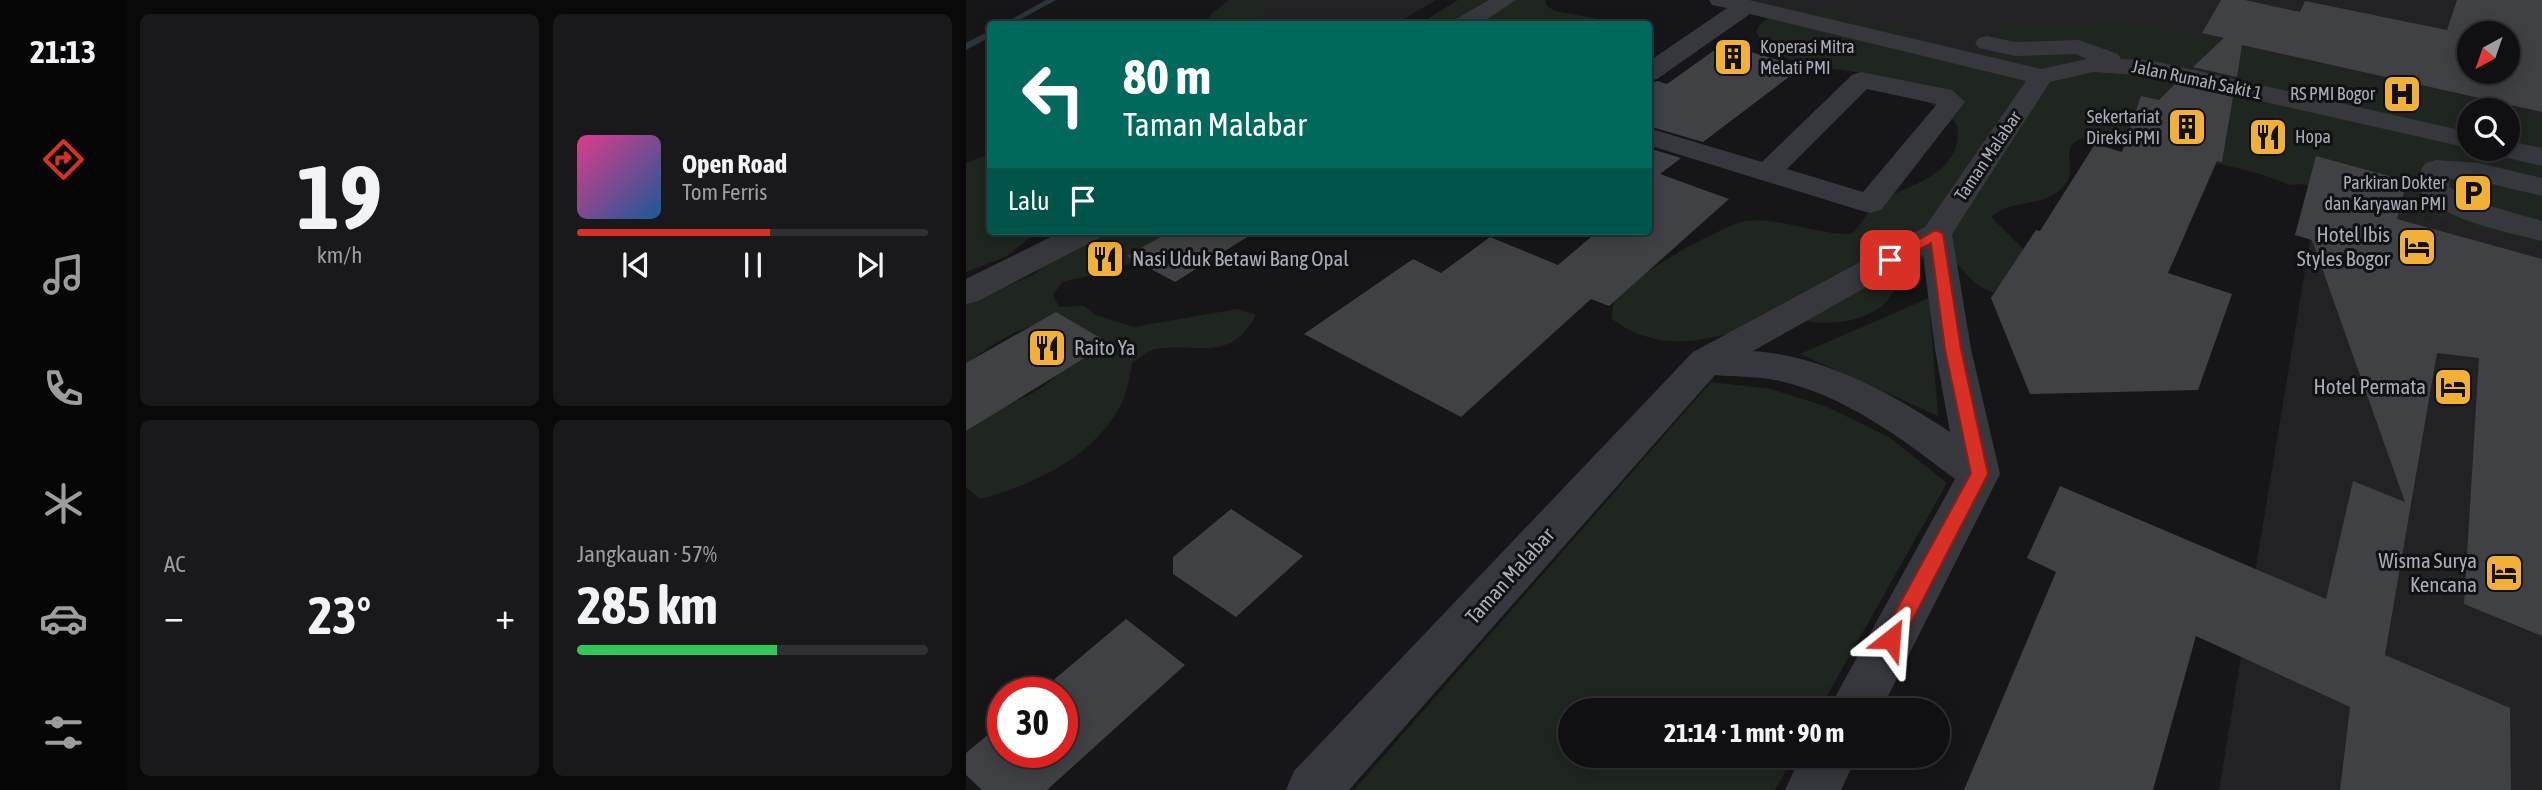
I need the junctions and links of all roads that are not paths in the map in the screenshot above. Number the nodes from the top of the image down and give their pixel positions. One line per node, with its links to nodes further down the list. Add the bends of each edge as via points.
1 (1505, 0): 5 (street)
2 (1720, 0): 4 (street, Jalan Rumah Sakit 1)
3 (1799, 0): 6 (street, via 2015,49 2079,47)
4 (1761, 5): 7 (street); 8 (street, Jalan Rumah Sakit 1)
5 (1469, 21)
6 (2121, 64): 8 (street, Jalan Rumah Sakit 1, via 2093,65); 9 (street, Jalan Rumah Sakit 1)
7 (1652, 72)
8 (2041, 77): 18 (street, Taman Malabar)
9 (2424, 130): 11 (street, Jalan Rumah Sakit 1); 14 (street)
10 (1652, 137): 15 (street)
11 (2457, 137)
12 (2520, 152): 13 (street)
13 (2542, 157)
14 (2436, 169): 16 (street, via 2479,172); 17 (street, via 2434,190 2452,203)
15 (1767, 173): 15 (street, via 1870,204 1952,102 1861,80)
16 (2542, 187)
17 (2542, 231)
18 (1936, 234): 21 (street, Taman Malabar); 22 (street, via 1953,349)
19 (1080, 235): 20 (street)
20 (966, 293)
21 (1706, 361): 22 (street, via 1784,369 1847,390 1920,431); 25 (street, Taman Malabar)
22 (1979, 474): 23 (street)
23 (1860, 698)
24 (1824, 768): 26 (street)
25 (1313, 790)
26 (1812, 790)

